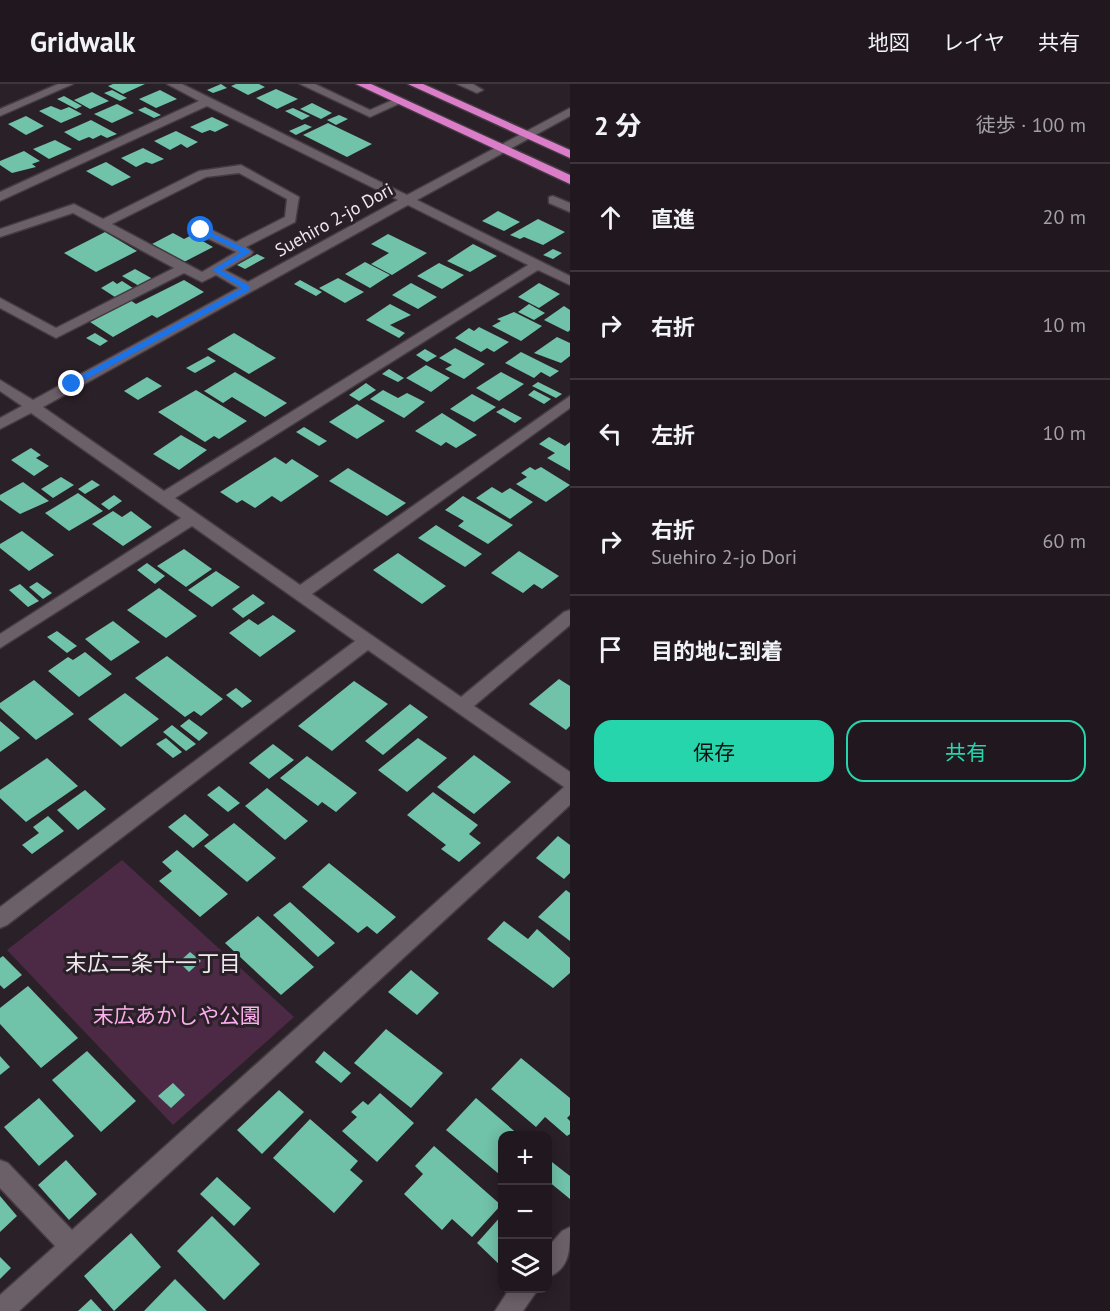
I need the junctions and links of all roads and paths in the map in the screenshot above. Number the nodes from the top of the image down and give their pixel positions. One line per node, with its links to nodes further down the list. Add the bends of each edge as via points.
1 (67, 84): 11 (street)
2 (173, 84): 8 (street)
3 (306, 84): 9 (street, via 370,114)
4 (362, 84): 9 (highway)
5 (414, 84): 12 (highway)
6 (463, 84): 7 (street)
7 (477, 90)
8 (208, 101): 16 (street); 18 (street)
9 (399, 101): 13 (highway)
10 (570, 111): 12 (street, Suehiro 2-jo Dori)
11 (0, 113)
12 (528, 135): 13 (street, Suehiro 2-jo Dori); 14 (highway)
13 (501, 149): 15 (highway); 18 (street, Suehiro 2-jo Dori)
14 (570, 154)
15 (570, 180)
16 (0, 197)
17 (553, 200): 19 (street)
18 (406, 201): 24 (street); 28 (street, Suehiro 2-jo Dori)
19 (570, 208)
20 (102, 224): 22 (street, via 74,208); 23 (street, via 203,174 241,169 293,197 291,219); 25 (street)
21 (201, 230): 23 (street)
22 (0, 234)
23 (237, 247): 26 (street, via 246,252)
24 (537, 265): 27 (street); 34 (street)
25 (184, 268): 26 (street, via 202,278); 29 (street, via 56,334)
26 (216, 270): 28 (street)
27 (570, 281)
28 (248, 288): 32 (street, Suehiro 2-jo Dori)
29 (0, 302)
30 (0, 384): 32 (street)
31 (570, 401): 36 (street)
32 (31, 407): 33 (street, Suehiro 2-jo Dori); 34 (street)
33 (0, 424)
34 (162, 499): 35 (street)
35 (191, 519): 36 (street); 39 (street)
36 (300, 594): 38 (street)
37 (570, 616): 40 (street)
38 (367, 641): 40 (street); 43 (street)
39 (0, 642)
40 (461, 707): 41 (street)
41 (570, 782)
42 (570, 793): 46 (street)
43 (0, 919)
44 (0, 1171): 46 (street)
45 (570, 1239): 47 (street)
46 (71, 1246): 49 (street)
47 (552, 1260)
48 (523, 1293): 50 (street)
49 (1, 1311)
50 (507, 1311)

